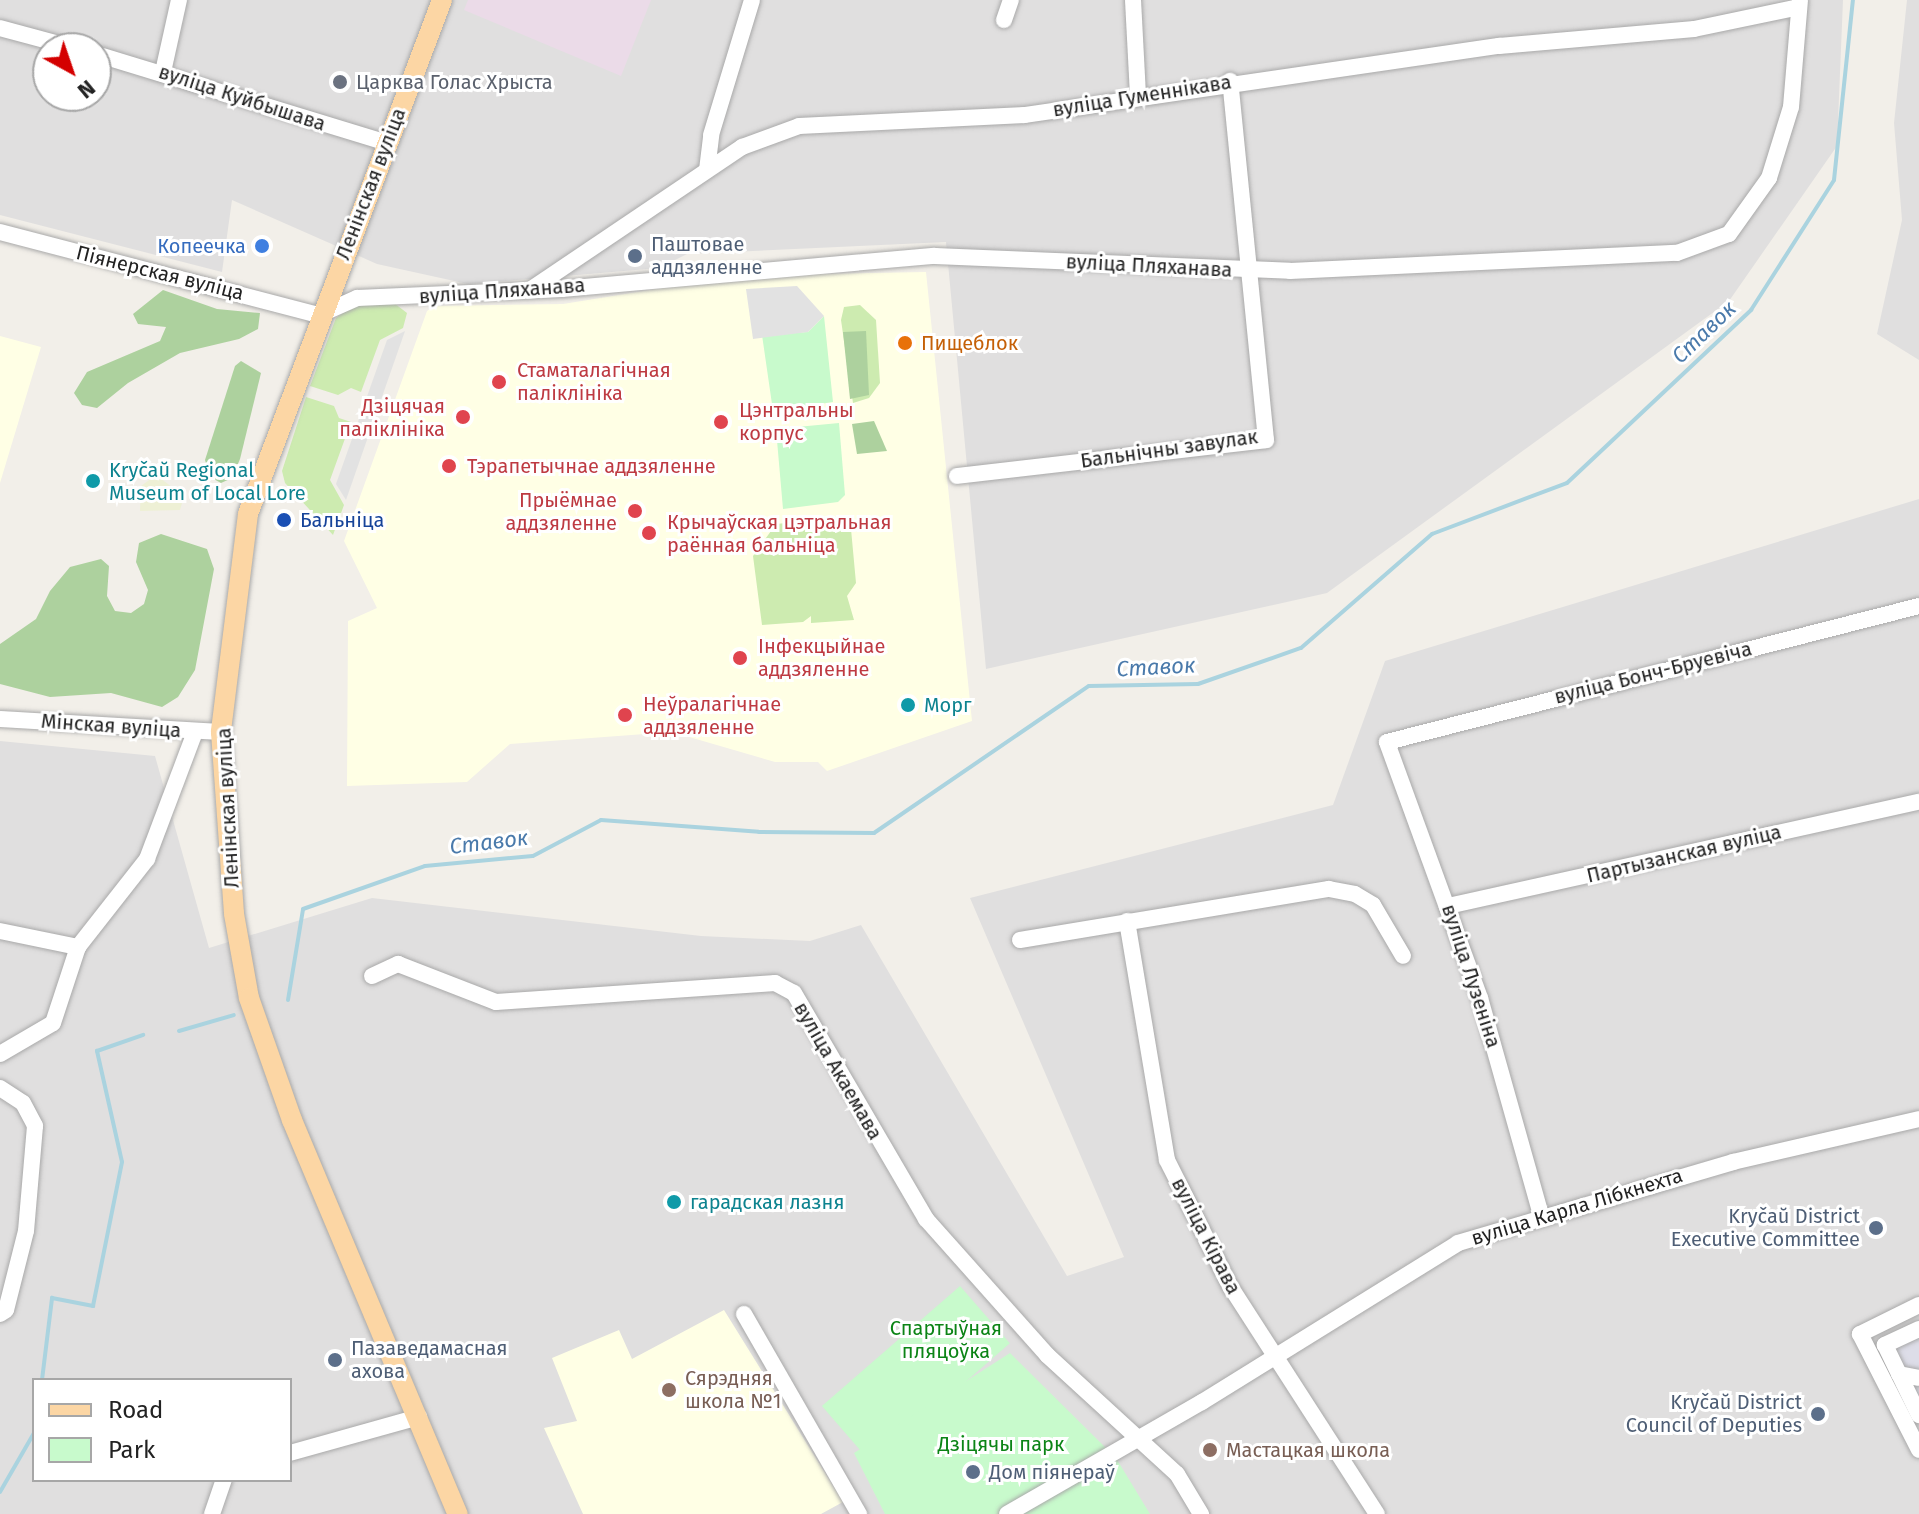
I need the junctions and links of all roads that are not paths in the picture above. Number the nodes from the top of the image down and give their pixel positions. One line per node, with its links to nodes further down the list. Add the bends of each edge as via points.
1 (179, 0): 11 (street)
2 (442, 0): 14 (main road, Ленінская вуліца)
3 (752, 0): 15 (street, via 711,135)
4 (1011, 0): 7 (street)
5 (1133, 0): 13 (street)
6 (1799, 4): 12 (street, вуліца Гуменнікава, via 1694,29 1499,46); 17 (street, вуліца Пляханава, via 1791,107 1769,178 1729,234 1677,253)
7 (1004, 20)
8 (0, 28): 9 (street)
9 (32, 37)
10 (112, 58): 11 (street, вуліца Куйбышава)
11 (163, 72): 14 (street, вуліца Куйбышава)
12 (1230, 81): 13 (street, вуліца Гуменнікава); 17 (street, Бальнічны завулак)
13 (1138, 95): 15 (street, вуліца Гуменнікава, via 1025,115 799,126 742,147)
14 (387, 143): 19 (main road, Ленінская вуліца)
15 (707, 170): 18 (street, вуліца Гуменнікава)
16 (0, 232): 19 (street, Піянерская вуліца)
17 (1251, 271): 18 (street, вуліца Пляханава, via 935,256); 20 (street, Бальнічны завулак, via 1266,440)
18 (529, 291): 19 (street, вуліца Пляханава, via 357,298)
19 (319, 315): 24 (main road, Ленінская вуліца, via 248,514)
20 (957, 476)
21 (1919, 606): 25 (street, вуліца Бонч-Бруевіча)
22 (0, 719): 23 (street, Мінская вуліца)
23 (195, 732): 24 (street, Мінская вуліца); 31 (street, via 147,859)
24 (221, 732): 46 (main road, Ленінская вуліца, via 234,914 249,998 292,1120)
25 (1387, 742): 27 (street, вуліца Лузеніна)
26 (1919, 802): 27 (street, Партызанская вуліца)
27 (1448, 906): 37 (street, вуліца Лузеніна, via 1480,998)
28 (1127, 921): 30 (street); 32 (street, via 1329,889 1355,894 1373,905); 42 (street, вуліца Кірава, via 1167,1160 1230,1286)
29 (0, 931): 31 (street)
30 (1020, 940)
31 (78, 947): 34 (street, via 53,1023)
32 (1403, 956)
33 (372, 976): 47 (street, вуліца Акаемава, via 398,964 496,1002 775,983 794,993 926,1219 1047,1355)
34 (0, 1054)
35 (0, 1088): 39 (street, via 23,1103 35,1126 26,1231 6,1310)
36 (1919, 1119): 37 (street, вуліца Карла Лібкнехта, via 1733,1162)
37 (1541, 1215): 42 (street, вуліца Карла Лібкнехта, via 1458,1243)
38 (1919, 1305): 48 (street, via 1860,1334)
39 (0, 1314)
40 (744, 1314): 53 (street)
41 (1919, 1329): 43 (street, via 1885,1345)
42 (1274, 1358): 47 (street, вуліца Карла Лібкнехта); 56 (street, вуліца Кірава)
43 (1899, 1374): 44 (street); 45 (street)
44 (1919, 1378)
45 (1919, 1415)
46 (419, 1417): 49 (street); 52 (main road, Ленінская вуліца)
47 (1139, 1437): 54 (street, вуліца Карла Лібкнехта); 55 (street, вуліца Акаемава, via 1177,1474)
48 (1919, 1450)
49 (292, 1452)
50 (223, 1482): 51 (street)
51 (212, 1514)
52 (458, 1514)
53 (859, 1514)
54 (1007, 1514)
55 (1201, 1514)
56 (1377, 1514)

